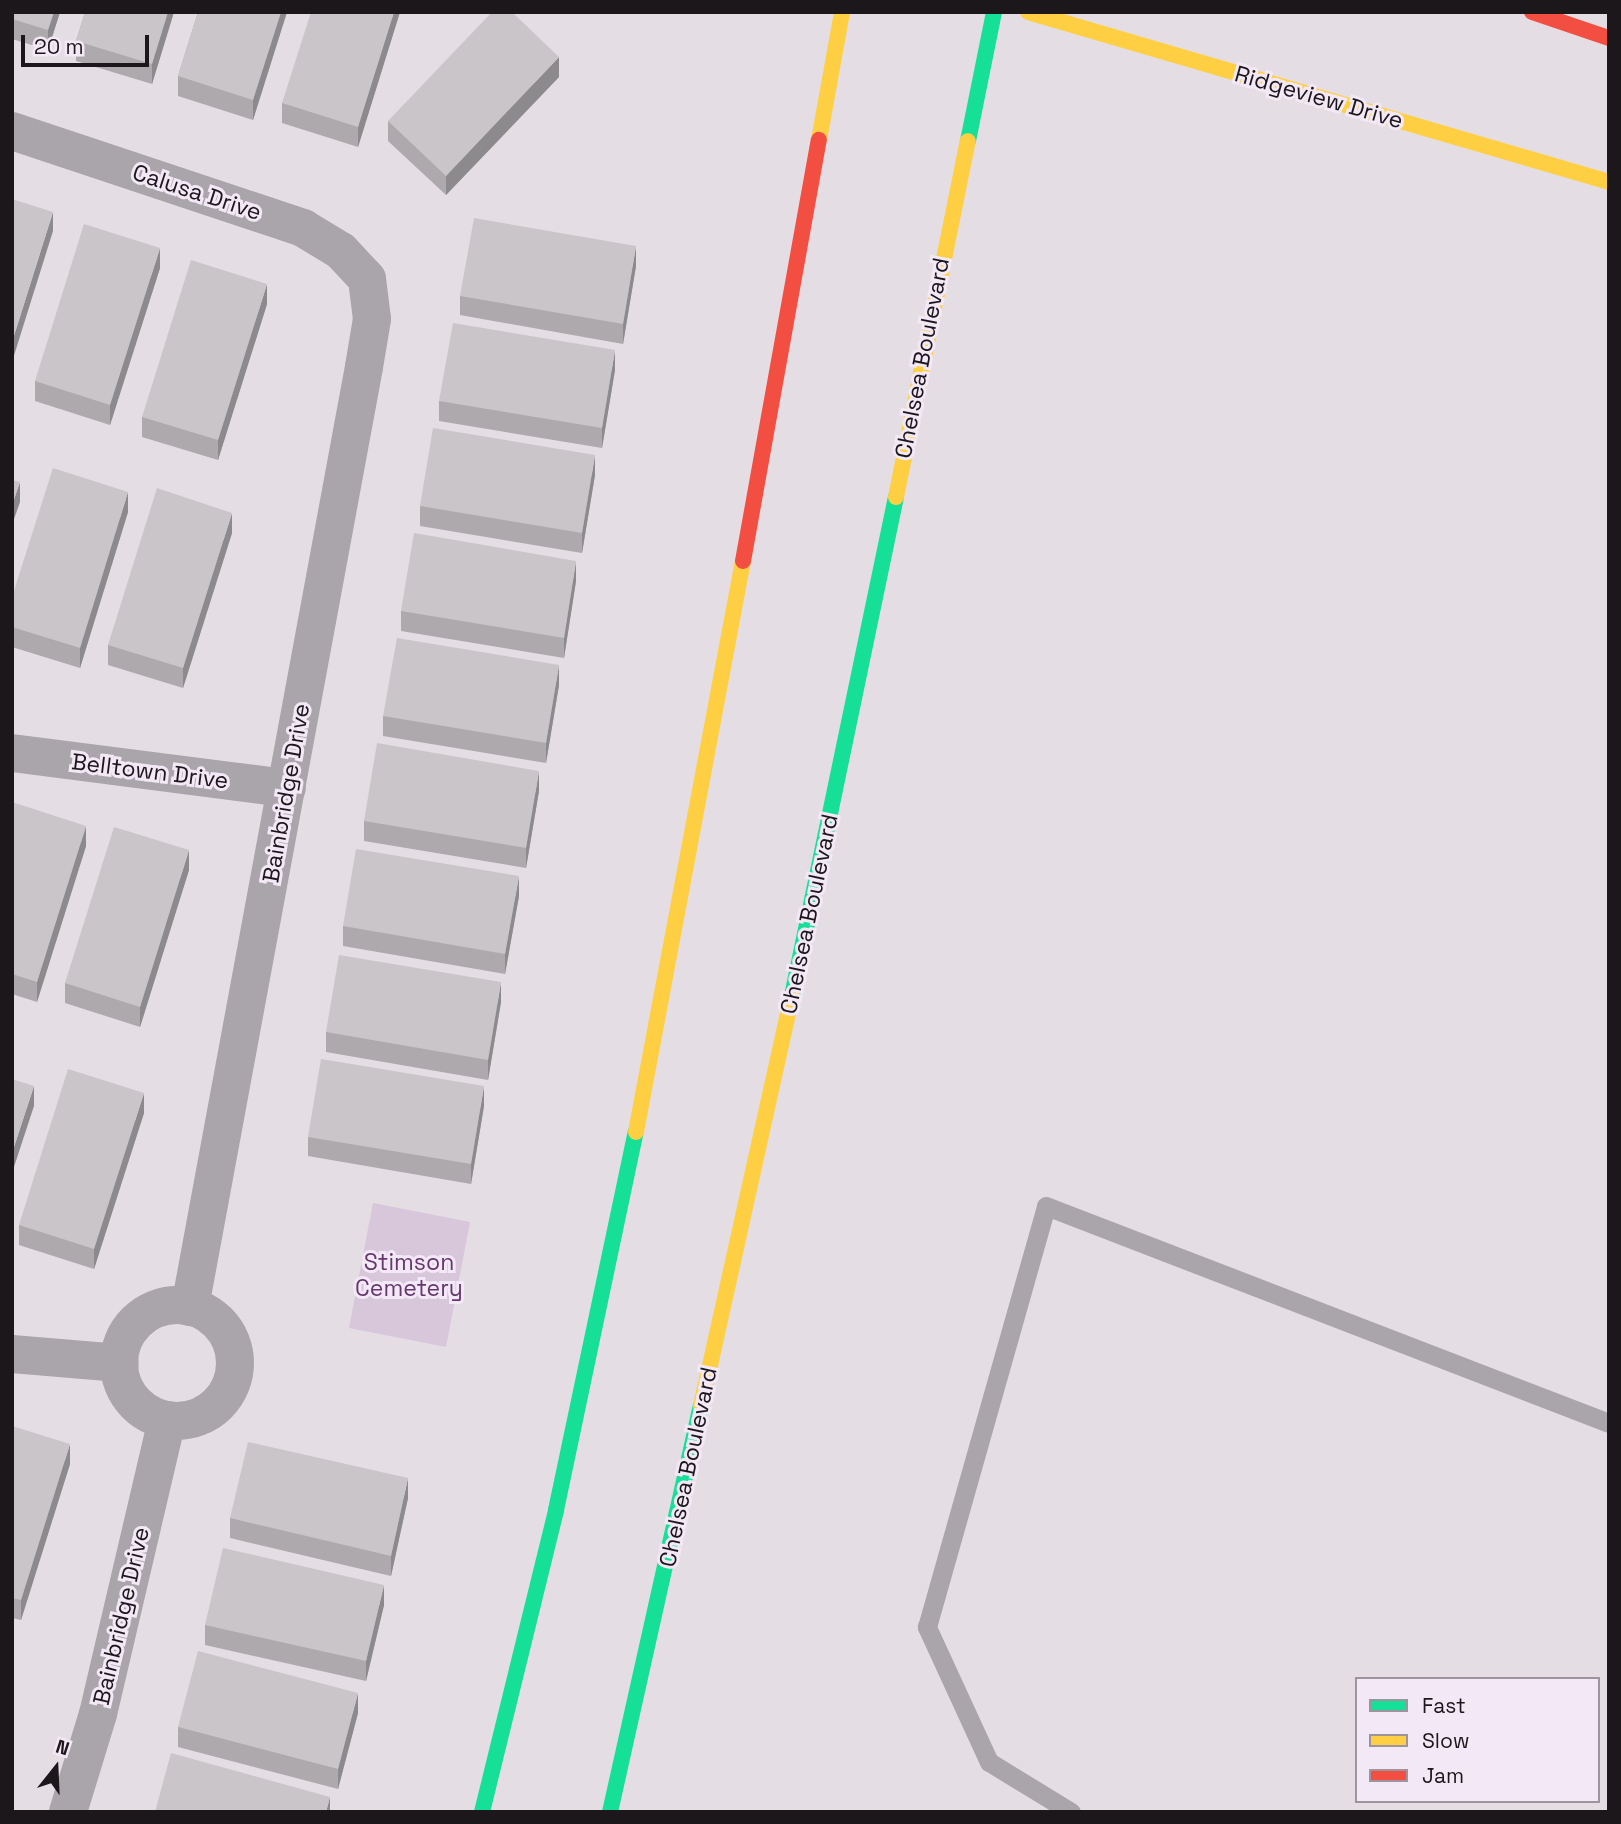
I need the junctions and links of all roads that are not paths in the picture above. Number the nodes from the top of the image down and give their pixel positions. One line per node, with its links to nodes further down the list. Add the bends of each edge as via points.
1 (842, 12): 17 (main road, via 657,1033 556,1510)
2 (994, 12): 18 (main road, Chelsea Boulevard, via 813,904)
3 (1028, 12): 7 (main road, Ridgeview Drive)
4 (1532, 12): 5 (main road)
5 (1609, 38)
6 (12, 131): 8 (street, Calusa Drive, via 303,228 341,251)
7 (1609, 182)
8 (367, 279): 10 (street, Bainbridge Drive, via 372,319)
9 (12, 753): 10 (street, Belltown Drive)
10 (287, 788): 11 (street, Bainbridge Drive)
11 (190, 1307): 13 (street, via 171,1305 136,1321 125,1336); 14 (street, via 208,1314 227,1334 235,1362 233,1380 210,1411 193,1419)
12 (12, 1354): 13 (street)
13 (120, 1363): 14 (street, via 127,1392 139,1407)
14 (167, 1420): 16 (street, Bainbridge Drive, via 98,1714)
15 (1609, 1423): 19 (lane, via 1046,1206 927,1627 989,1762)
16 (68, 1812)
17 (482, 1812)
18 (610, 1812)
19 (1071, 1812)

